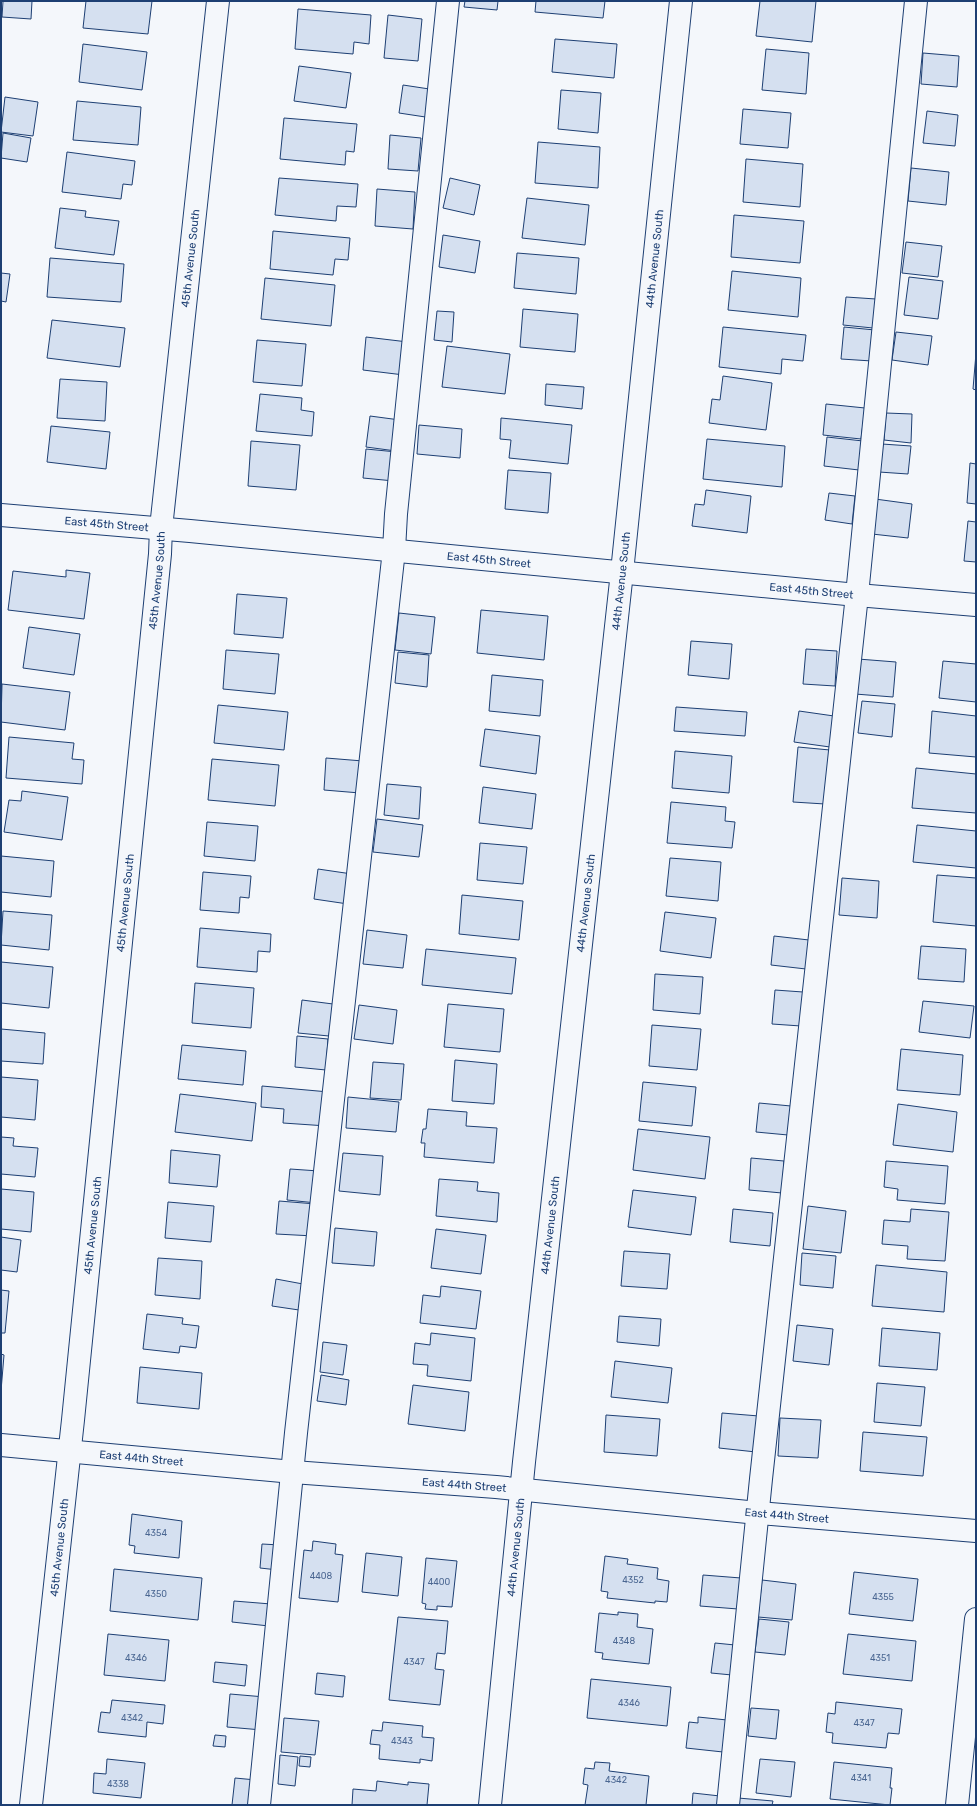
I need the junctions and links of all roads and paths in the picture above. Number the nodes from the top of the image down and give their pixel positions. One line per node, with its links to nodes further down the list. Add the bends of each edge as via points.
1 (218, 1): 6 (street, 45th Avenue South)
2 (448, 1): 7 (street)
3 (681, 1): 8 (street, 44th Avenue South)
4 (916, 1): 9 (street)
5 (1, 515): 6 (street, East 45th Street)
6 (161, 528): 7 (street, East 45th Street); 12 (street, 45th Avenue South)
7 (394, 550): 8 (street, East 45th Street); 13 (street)
8 (622, 572): 9 (street, East 45th Street); 14 (street, 44th Avenue South)
9 (857, 595): 10 (street, East 45th Street); 15 (street)
10 (976, 605)
11 (1, 1445): 12 (street, East 44th Street)
12 (69, 1452): 13 (street, East 44th Street); 18 (street, 45th Avenue South)
13 (293, 1472): 14 (street, East 44th Street); 19 (street)
14 (522, 1490): 15 (street, East 44th Street); 20 (street, 44th Avenue South)
15 (758, 1513): 16 (street, East 44th Street); 21 (street)
16 (976, 1532)
17 (976, 1619): 22 (street)
18 (31, 1805)
19 (258, 1805)
20 (490, 1805)
21 (728, 1805)
22 (957, 1805)

